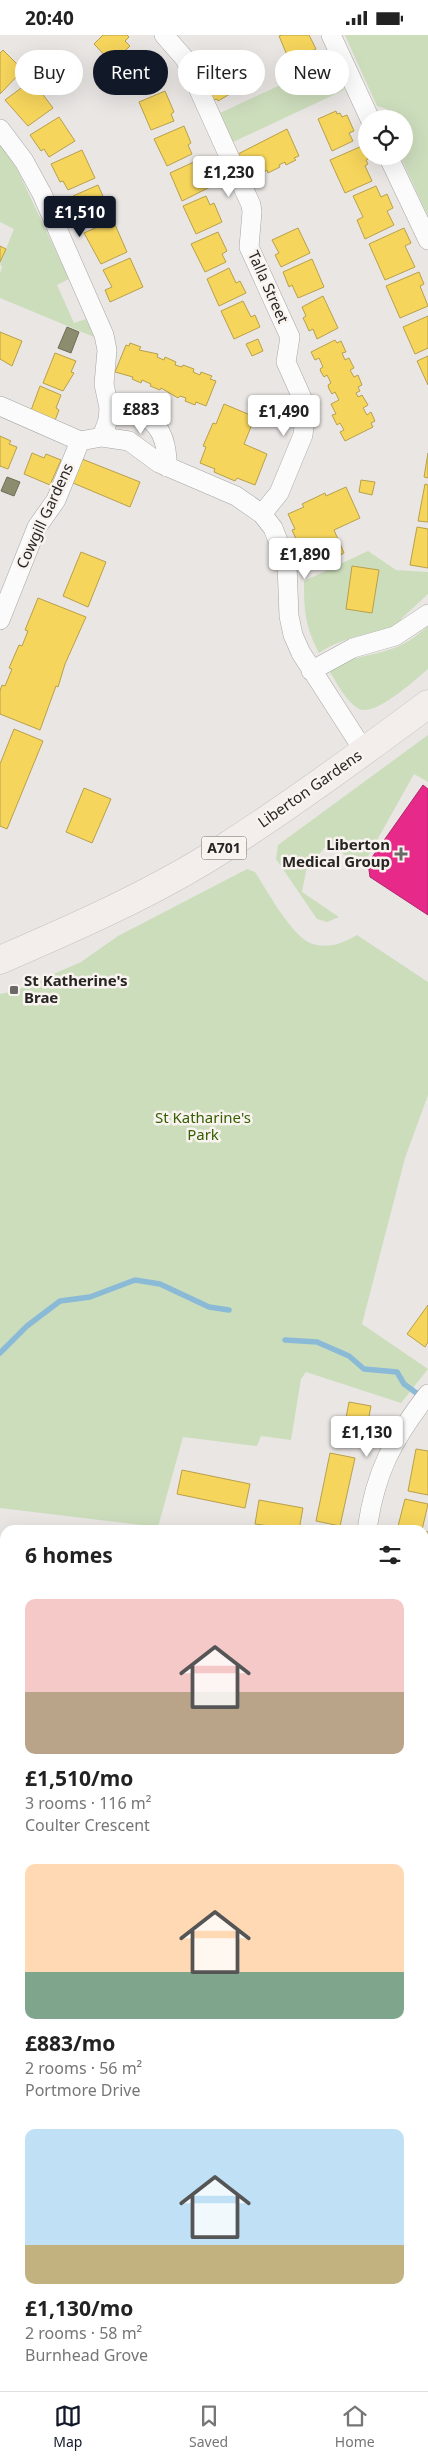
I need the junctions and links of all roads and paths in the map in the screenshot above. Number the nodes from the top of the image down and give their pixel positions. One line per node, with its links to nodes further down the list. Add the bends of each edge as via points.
1 (164, 35): 12 (street, Talla Street, via 185,59 251,205 249,247 290,337 286,362 306,407 304,435 279,493)
2 (331, 35): 3 (street)
3 (366, 110)
4 (0, 129): 8 (street, via 38,186 98,319 107,350 104,384)
5 (392, 165): 6 (street)
6 (428, 239)
7 (0, 406): 10 (street)
8 (109, 408): 9 (street); 11 (street, via 124,408 142,414 154,424 167,445)
9 (102, 437): 10 (street); 11 (street, via 129,441)
10 (80, 441): 14 (street, Cowgill Gardens, via 56,500 37,527)
11 (167, 467): 12 (street, via 236,496)
12 (262, 514): 15 (street, via 273,528 287,564 293,635)
13 (428, 614): 15 (street, via 395,636 353,648)
14 (0, 620)
15 (312, 671): 17 (street)
16 (428, 704): 17 (main road, Liberton Gardens / A701)
17 (364, 751): 18 (main road, Liberton Gardens / A701, via 328,779 206,858 125,902)
18 (0, 960)
19 (423, 1400): 20 (street, via 385,1459)
20 (368, 1525)

